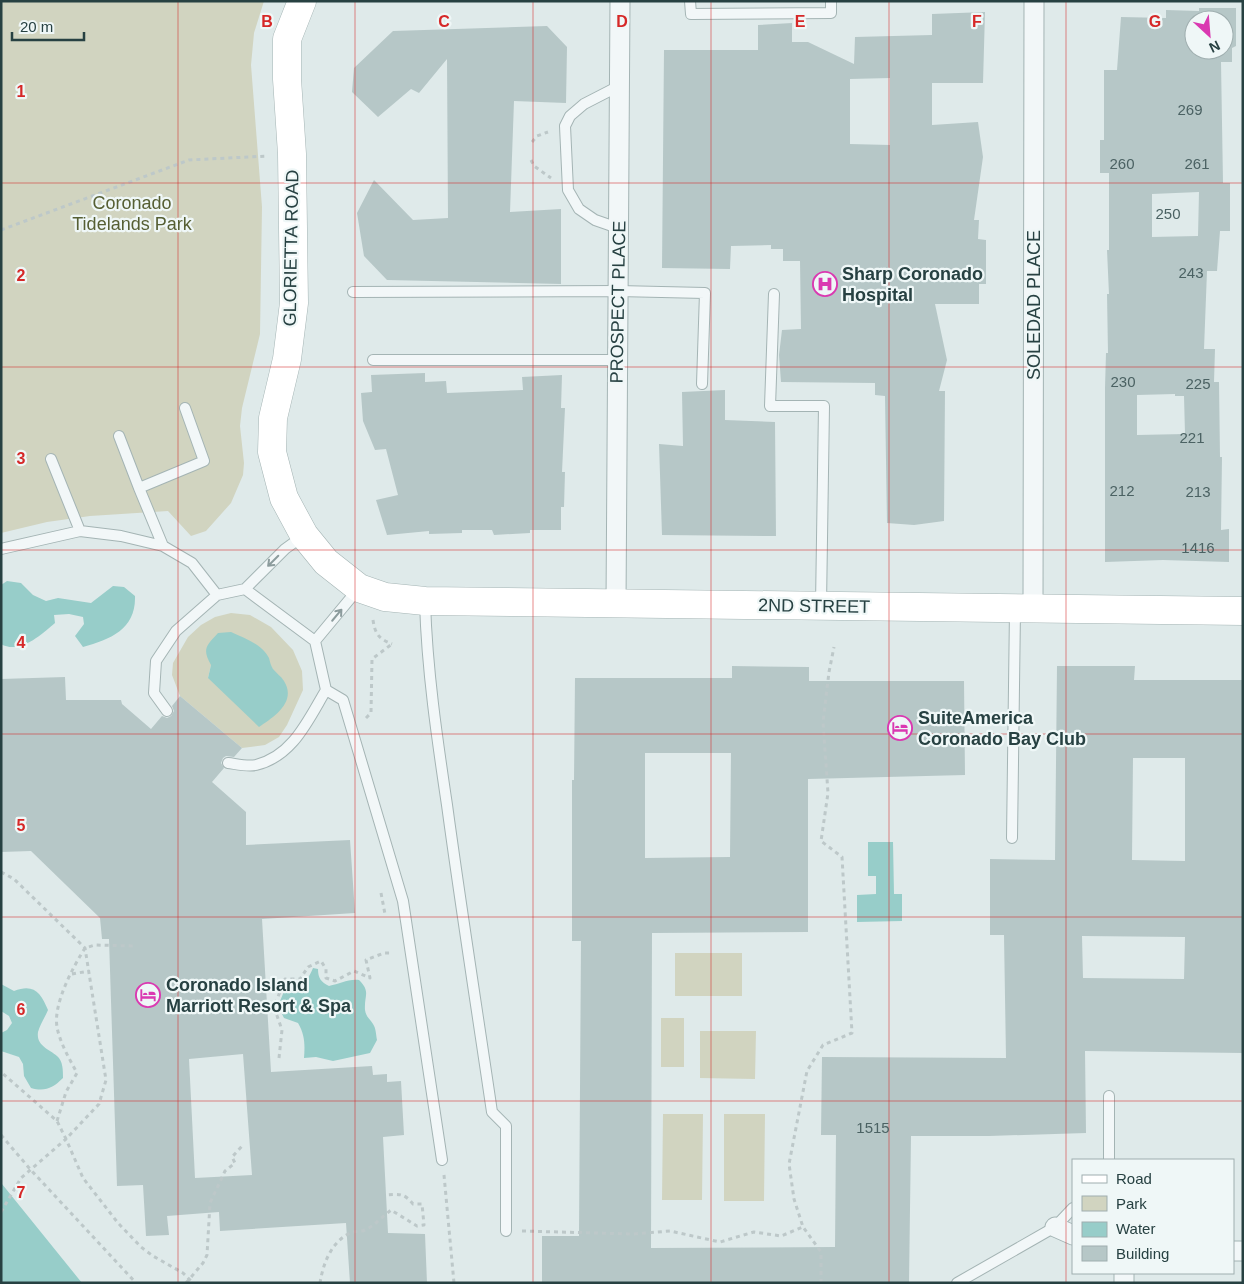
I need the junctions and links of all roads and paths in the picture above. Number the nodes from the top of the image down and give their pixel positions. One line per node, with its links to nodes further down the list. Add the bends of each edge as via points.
1 (302, 1): 7 (main road, GLORIETTA ROAD, via 287,39 286,79)
2 (620, 1): 6 (street, PROSPECT PLACE)
3 (690, 1): 4 (lane, via 691,14 831,13)
4 (831, 1)
5 (1034, 1): 31 (street, SOLEDAD PLACE)
6 (620, 86): 8 (street, PROSPECT PLACE); 8 (lane, via 584,104 570,116 565,126 568,190 578,209 595,220)
7 (292, 154): 9 (path, via 189,160); 21 (main road, GLORIETTA ROAD, via 294,303 287,359 273,418 272,452 284,498)
8 (618, 228): 10 (street, PROSPECT PLACE)
9 (1, 230)
10 (618, 291): 11 (lane); 14 (street, PROSPECT PLACE); 15 (lane, via 705,293)
11 (353, 292)
12 (774, 294): 29 (lane, via 770,406 824,406)
13 (373, 360): 14 (lane)
14 (617, 360): 28 (street, PROSPECT PLACE)
15 (702, 384)
16 (185, 408): 19 (lane, via 204,461)
17 (119, 436): 19 (lane)
18 (50, 460): 20 (lane)
19 (139, 488): 22 (lane)
20 (80, 531): 22 (lane); 23 (lane)
21 (304, 535): 24 (main road, GLORIETTA ROAD, via 326,562); 25 (lane, one-way to 25, via 285,549)
22 (163, 546): 26 (lane, via 192,562)
23 (1, 549)
24 (359, 588): 30 (main road, GLORIETTA ROAD); 33 (lane, one-way to 24)
25 (245, 589): 26 (lane); 33 (lane)
26 (217, 595): 37 (lane, via 176,631 156,661 154,693)
27 (425, 601): 28 (main road, 2ND STREET); 30 (main road, 2ND STREET); 61 (lane, via 432,696 472,986 492,1112 506,1126)
28 (616, 604): 29 (main road, 2ND STREET)
29 (821, 606): 31 (main road, 2ND STREET)
30 (379, 607): 34 (path, via 374,632 380,640)
31 (1024, 609): 32 (main road, 2ND STREET); 39 (lane)
32 (1243, 611)
33 (315, 641): 36 (lane)
34 (392, 644)
35 (834, 647): 59 (path, via 823,722 828,793 821,841 842,856 852,1033 823,1045 807,1072 789,1164 794,1199)
36 (326, 690): 38 (lane, via 295,741 276,757 254,766); 54 (lane, via 343,700 403,901)
37 (166, 711)
38 (228, 763)
39 (1012, 838)
40 (1, 872): 42 (path, via 14,879)
41 (136, 946): 42 (path, via 95,945)
42 (85, 948): 44 (path); 45 (path)
43 (395, 952): 46 (path, via 366,960 370,978 354,971 335,981 326,978 326,969 321,961 308,967 300,979 285,979 274,1007 282,1030)
44 (89, 971): 45 (path); 51 (path, via 106,1080 99,1104)
45 (72, 974): 49 (path, via 58,1004 57,1026 65,1051 77,1072 66,1092)
46 (278, 1058)
47 (1, 1072): 49 (path)
48 (1109, 1096): 53 (lane)
49 (57, 1121): 51 (path)
50 (1, 1135): 55 (path)
51 (66, 1138): 55 (path); 63 (path, via 83,1178 118,1223 141,1247)
52 (243, 1145): 63 (path, via 232,1158 235,1163 225,1171 210,1203 207,1255)
53 (1109, 1159)
54 (442, 1160): 68 (path)
55 (30, 1169): 58 (path); 64 (path)
56 (386, 1195): 67 (path, via 402,1194 413,1204 422,1204 424,1225 417,1226 391,1210 366,1230 352,1232 340,1239 322,1269)
57 (1072, 1209): 60 (lane)
58 (1, 1212)
59 (803, 1227): 61 (path, via 781,1236 754,1232 720,1242 670,1231 632,1234); 69 (path, via 821,1252)
60 (1054, 1227): 62 (street); 70 (lane)
61 (506, 1231)
62 (1072, 1235)
63 (190, 1279): 65 (path); 66 (path)
64 (136, 1283)
65 (186, 1283)
66 (193, 1283)
67 (320, 1283)
68 (454, 1283)
69 (821, 1283)
70 (957, 1283)

